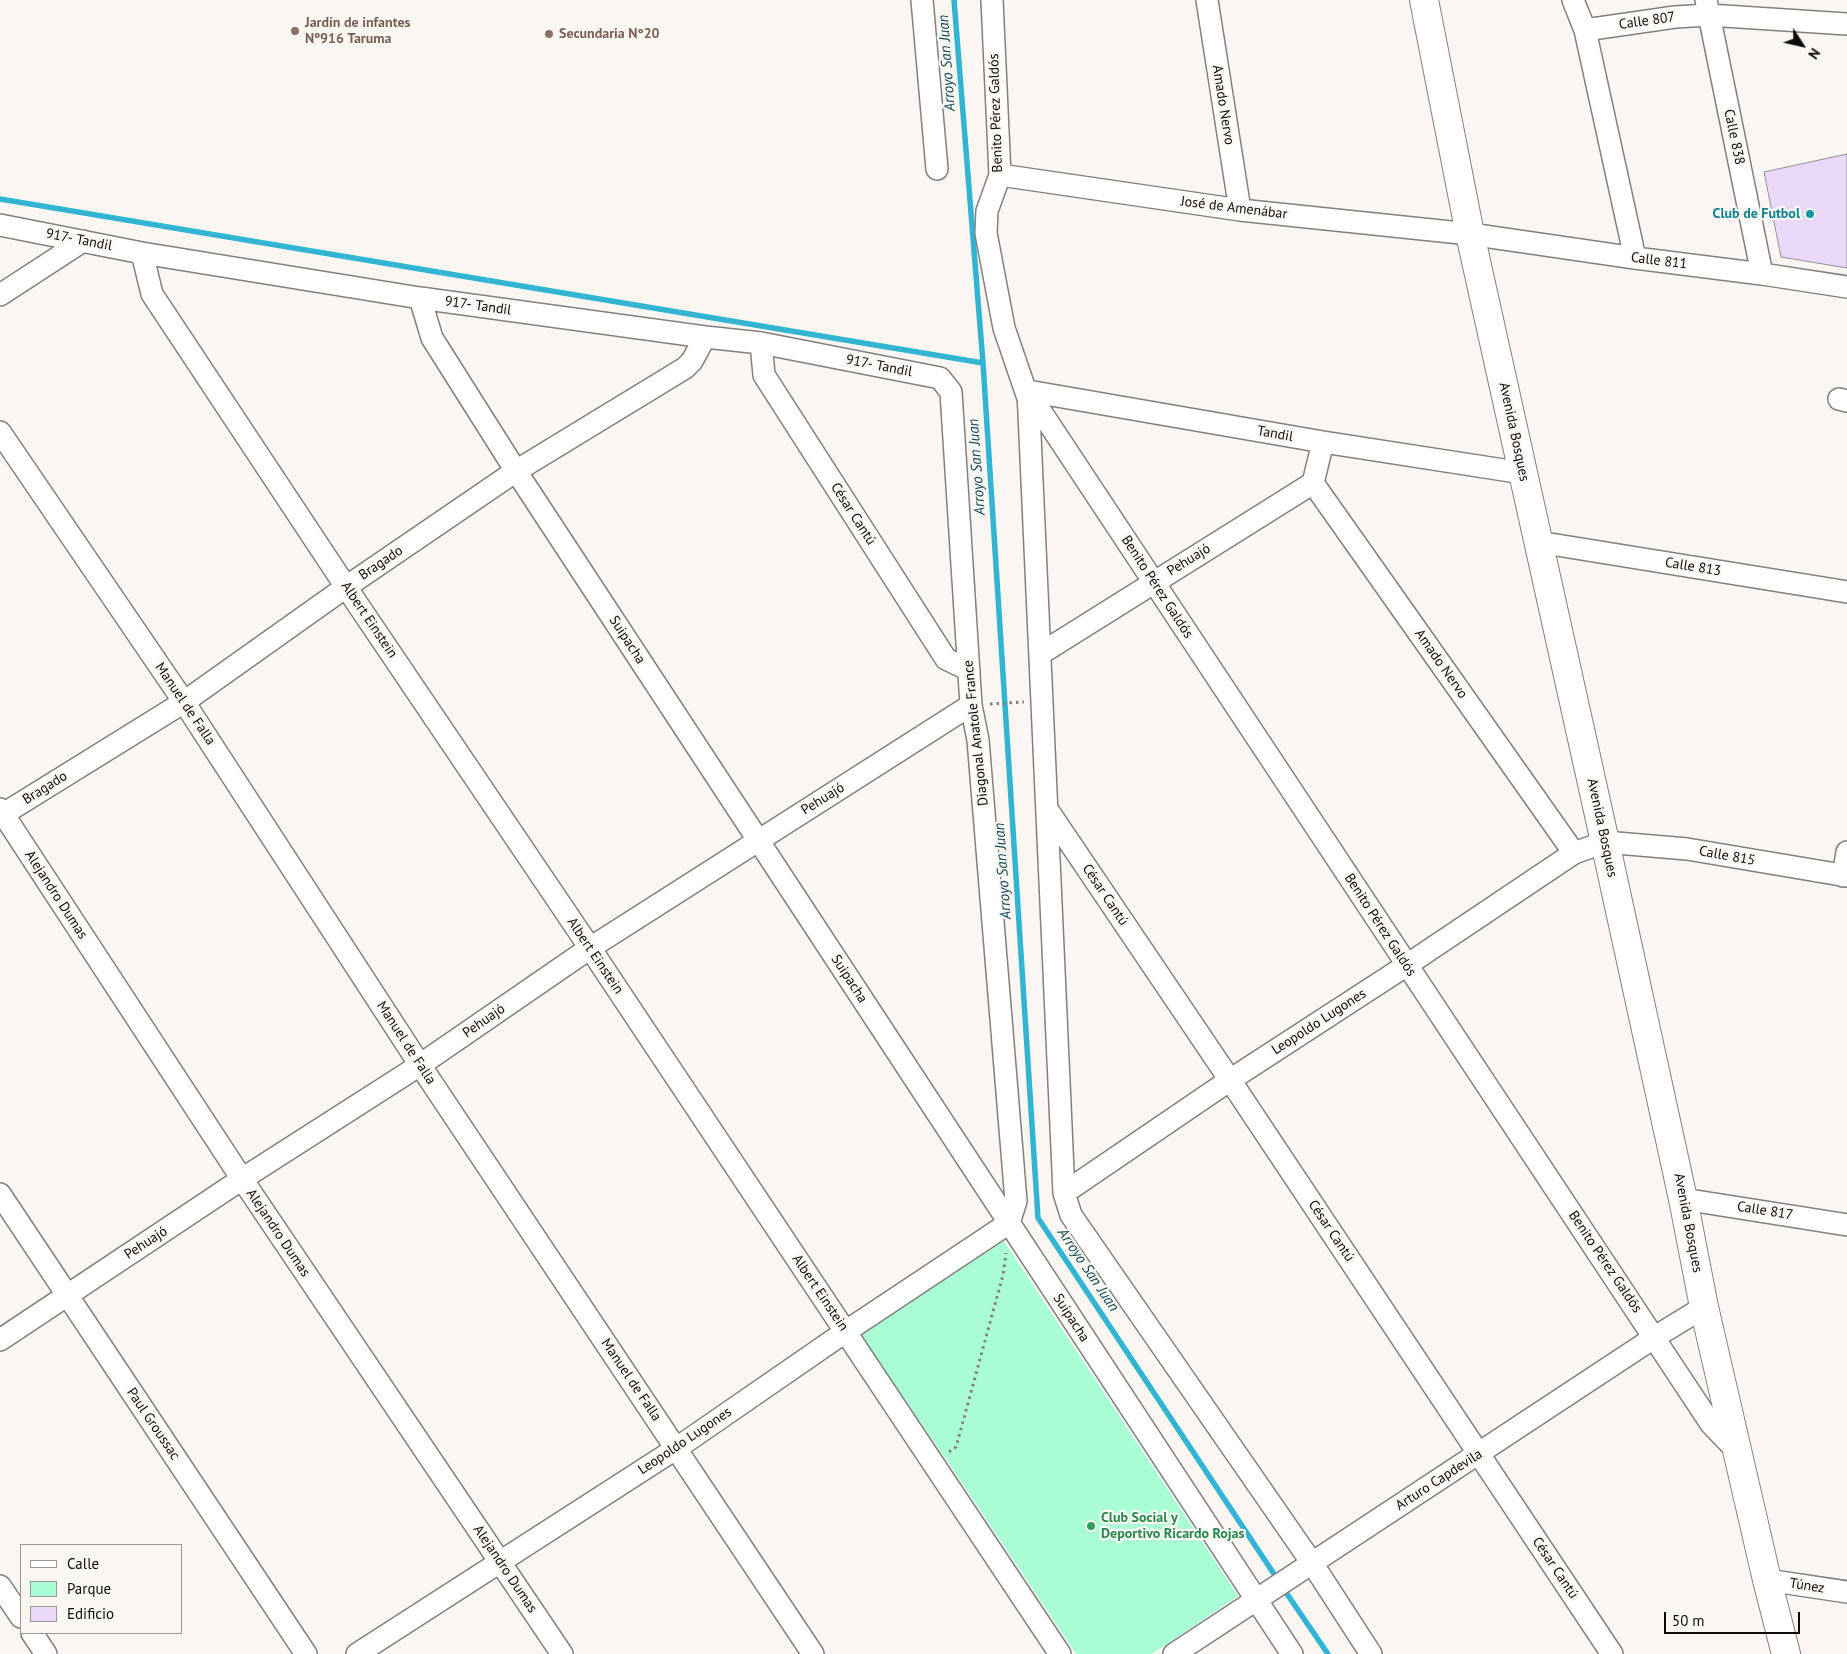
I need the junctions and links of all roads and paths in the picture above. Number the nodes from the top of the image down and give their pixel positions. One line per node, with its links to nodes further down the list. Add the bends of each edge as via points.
1 (922, 0): 9 (street)
2 (992, 0): 10 (street, Benito Pérez Galdós)
3 (1207, 0): 11 (street, Amado Nervo)
4 (1424, 0): 13 (main road, Avenida Bosques)
5 (1573, 0): 8 (street)
6 (1707, 8): 7 (street, Calle 807); 8 (street, Calle 807); 17 (street, Calle 838)
7 (1847, 24)
8 (1585, 30): 16 (street)
9 (938, 169)
10 (1000, 175): 11 (street, José de Amenábar); 24 (street, Benito Pérez Galdós, via 987,211 986,233 1004,328)
11 (1240, 210): 13 (street, José de Amenábar)
12 (0, 225): 14 (street, 917- Tandil)
13 (1470, 234): 16 (street, Calle 811); 28 (main road, Avenida Bosques)
14 (83, 240): 15 (street, 917- Tandil); 19 (street)
15 (142, 253): 20 (street, 917- Tandil); 32 (street, Albert Einstein, via 152,294)
16 (1635, 258): 17 (street, Calle 811)
17 (1762, 274): 18 (street, Calle 811)
18 (1847, 288)
19 (0, 295)
20 (420, 298): 21 (street, 917- Tandil); 27 (street, Suipacha, via 432,338)
21 (705, 337): 22 (street, 917- Tandil); 27 (street, Bragado, via 685,368)
22 (761, 343): 23 (street, 917- Tandil, via 940,378); 35 (street, César Cantú, via 764,376 946,659)
23 (951, 392): 35 (street, Diagonal Anatole France)
24 (1028, 395): 26 (street, Tandil); 31 (street, Benito Pérez Galdós); 34 (street)
25 (0, 432): 36 (street, Manuel de Falla)
26 (1323, 442): 28 (street, Tandil); 29 (street)
27 (516, 471): 32 (street, Bragado); 41 (street, Suipacha)
28 (1523, 473): 30 (main road, Avenida Bosques)
29 (1313, 483): 31 (street, Pehuajó); 44 (street, Amado Nervo)
30 (1538, 542): 33 (street, Calle 813); 42 (main road, Avenida Bosques)
31 (1153, 582): 34 (street, Pehuajó); 47 (street, Benito Pérez Galdós)
32 (346, 587): 36 (street, Bragado); 46 (street, Albert Einstein)
33 (1847, 592)
34 (1040, 654): 39 (street)
35 (969, 670): 38 (street, Diagonal Anatole France)
36 (184, 702): 40 (street, Bragado); 48 (street, Manuel de Falla)
37 (1012, 703): 38 (path)
38 (980, 705): 41 (street, Pehuajó); 54 (street, Diagonal Anatole France, via 979,749 1016,1201)
39 (1047, 809): 49 (street, César Cantú); 51 (street)
40 (1, 813): 50 (street, Alejandro Dumas)
41 (758, 840): 46 (street, Pehuajó); 54 (street, Suipacha)
42 (1606, 842): 44 (street); 45 (street, Calle 815, via 1687,849); 53 (main road, Avenida Bosques)
43 (1847, 852): 45 (street)
44 (1574, 853): 47 (street, Leopoldo Lugones)
45 (1845, 876)
46 (590, 948): 48 (street, Pehuajó); 58 (street, Albert Einstein)
47 (1407, 965): 49 (street, Leopoldo Lugones); 59 (street, Benito Pérez Galdós)
48 (420, 1065): 50 (street, Pehuajó); 61 (street, Manuel de Falla)
49 (1230, 1080): 51 (street, Leopoldo Lugones); 62 (street, César Cantú)
50 (242, 1179): 56 (street, Pehuajó); 65 (street, Alejandro Dumas)
51 (1064, 1193): 66 (street, via 1071,1215)
52 (0, 1194): 56 (street, Paul Groussac)
53 (1683, 1200): 55 (street, Calle 817); 57 (main road, Avenida Bosques)
54 (1009, 1223): 58 (street, Leopoldo Lugones); 64 (path, via 1003,1274 956,1447); 70 (street, Suipacha)
55 (1847, 1225)
56 (66, 1295): 60 (street, Pehuajó); 74 (street, Paul Groussac)
57 (1704, 1307): 59 (street, Arturo Capdevila); 63 (main road, Avenida Bosques)
58 (845, 1332): 61 (street, Leopoldo Lugones); 64 (street, Albert Einstein)
59 (1655, 1337): 62 (street, Arturo Capdevila); 63 (street, Benito Pérez Galdós, via 1711,1424)
60 (0, 1340)
61 (676, 1448): 65 (street, Leopoldo Lugones); 77 (street, Manuel de Falla)
62 (1479, 1453): 66 (street, Arturo Capdevila); 82 (street, César Cantú)
63 (1739, 1454): 67 (main road, Avenida Bosques)
64 (933, 1463): 78 (street, Albert Einstein)
65 (501, 1562): 75 (street, Leopoldo Lugones); 76 (street, Alejandro Dumas)
66 (1305, 1567): 70 (street, Arturo Capdevila); 81 (street)
67 (1767, 1580): 69 (street, Túnez); 83 (main road, Avenida Bosques)
68 (0, 1586): 71 (street)
69 (1847, 1592)
70 (1261, 1596): 79 (street, Arturo Capdevila); 80 (street, Suipacha)
71 (20, 1616)
72 (33, 1634): 73 (street)
73 (46, 1654)
74 (306, 1654)
75 (357, 1654)
76 (562, 1654)
77 (813, 1654)
78 (1060, 1654)
79 (1174, 1654)
80 (1292, 1654)
81 (1371, 1654)
82 (1612, 1654)
83 (1786, 1654)

